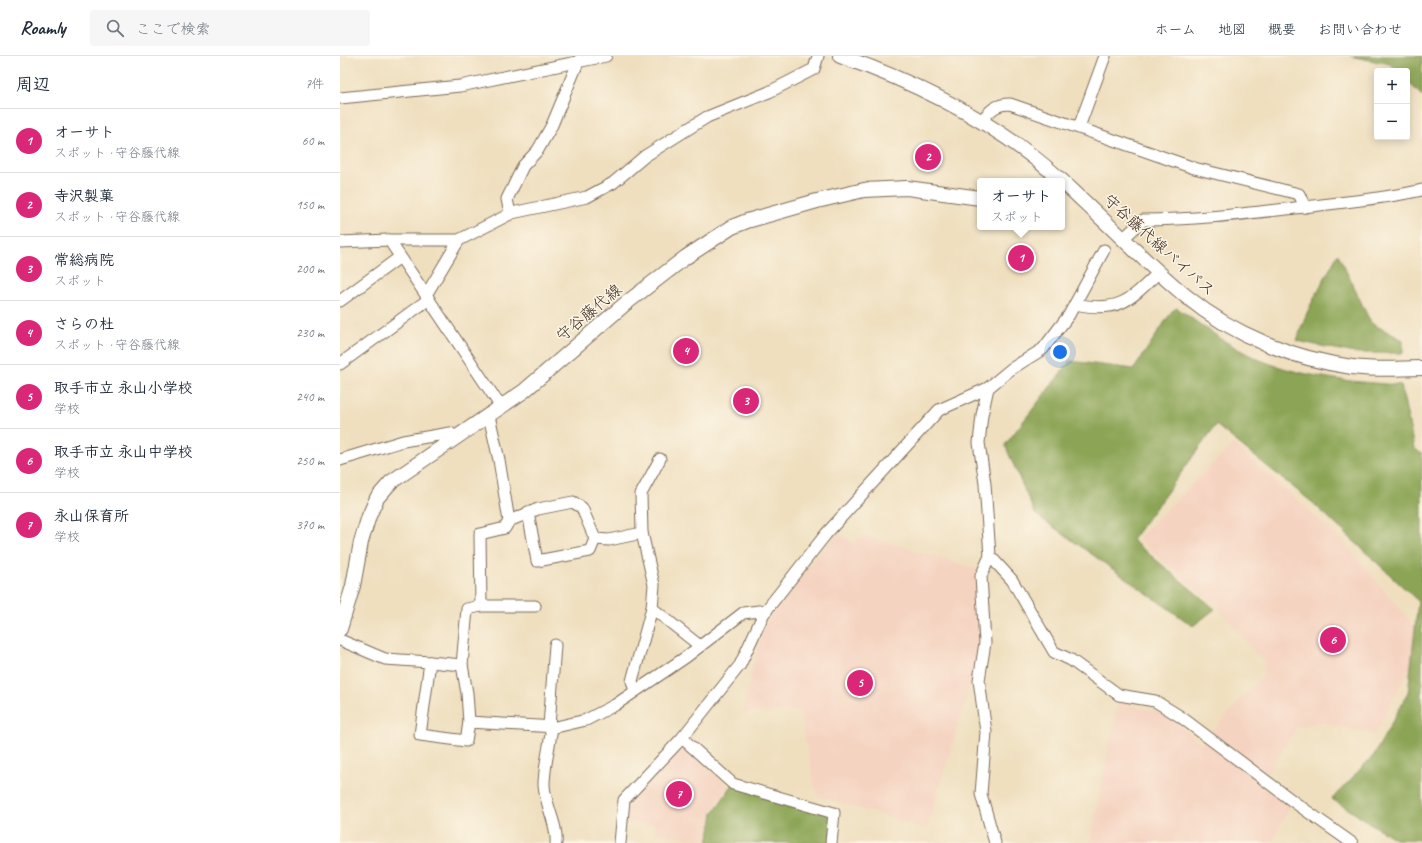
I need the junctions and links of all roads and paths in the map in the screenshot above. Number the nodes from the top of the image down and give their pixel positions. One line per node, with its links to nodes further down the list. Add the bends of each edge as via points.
1 (606, 56): 5 (street)
2 (818, 56): 14 (street, via 814,69 769,92 707,117 587,197)
3 (840, 56): 7 (main road, 守谷藤代線バイパス, via 885,72 935,95)
4 (1105, 56): 8 (street)
5 (579, 60): 6 (street, via 460,86); 14 (street, via 552,125 538,150 523,166 513,186 508,199)
6 (340, 98)
7 (982, 121): 8 (street, via 993,108 1010,104); 9 (main road, 守谷藤代線バイパス)
8 (1079, 127): 13 (street, via 1194,168 1299,194)
9 (1054, 178)
10 (1065, 187): 15 (main road, 守谷藤代線バイパス)
11 (1422, 190): 13 (street)
12 (977, 198): 28 (main road, 守谷藤代線, via 907,188 864,190 817,200 742,223 714,237 660,277 524,391)
13 (1304, 207): 15 (street, via 1213,217 1143,220)
14 (510, 214): 17 (street)
15 (1123, 239): 21 (main road, 守谷藤代線バイパス)
16 (389, 240): 17 (street); 18 (street); 20 (street)
17 (459, 240): 22 (street)
18 (340, 242)
19 (1104, 250): 24 (street)
20 (400, 257): 22 (street); 23 (street)
21 (1159, 272): 24 (street, via 1136,295 1114,306); 26 (main road, 守谷藤代線バイパス, via 1188,298 1214,316 1264,343 1324,362 1353,367)
22 (428, 297): 25 (street); 28 (street)
23 (340, 301)
24 (1075, 304): 27 (street, via 1043,349 1011,369)
25 (340, 364)
26 (1422, 368)
27 (988, 388): 37 (street, via 979,443); 41 (street, via 939,410 826,534)
28 (501, 407): 29 (main road, 守谷藤代線)
29 (489, 416): 30 (main road, 守谷藤代線); 34 (street, via 500,460)
30 (457, 438): 32 (street, via 450,434 403,441); 42 (main road, 守谷藤代線, via 409,468 391,482 378,498 361,542 353,586)
31 (660, 459): 35 (street, via 641,494)
32 (340, 460)
33 (528, 512): 34 (street); 36 (street, via 573,502 582,508); 36 (street, via 537,561 590,551)
34 (508, 521): 38 (street, via 504,528 480,534)
35 (642, 533): 36 (street, via 609,540); 40 (street, via 654,585)
36 (595, 539)
37 (990, 556): 55 (street, via 982,576 985,643 979,680 986,732 981,794); 56 (street, via 1012,580 1054,652 1071,660 1119,695 1155,701 1181,717)
38 (481, 606): 39 (street); 47 (street, via 467,609)
39 (534, 606)
40 (652, 608): 45 (street); 48 (street, via 632,681)
41 (767, 610): 45 (street, via 743,613); 51 (street, via 740,665)
42 (340, 629)
43 (340, 640): 46 (street, via 384,659)
44 (555, 646): 50 (street)
45 (700, 646): 48 (street)
46 (430, 662): 47 (street); 49 (street, via 420,735 466,741)
47 (462, 664): 49 (street)
48 (635, 691): 50 (street, via 586,720)
49 (469, 722): 50 (street)
50 (551, 726): 52 (street, via 544,785 549,812 557,834)
51 (682, 738): 53 (street, via 624,800); 54 (street, via 733,784 834,813)
52 (556, 843)
53 (620, 843)
54 (831, 843)
55 (995, 843)
56 (1352, 843)

